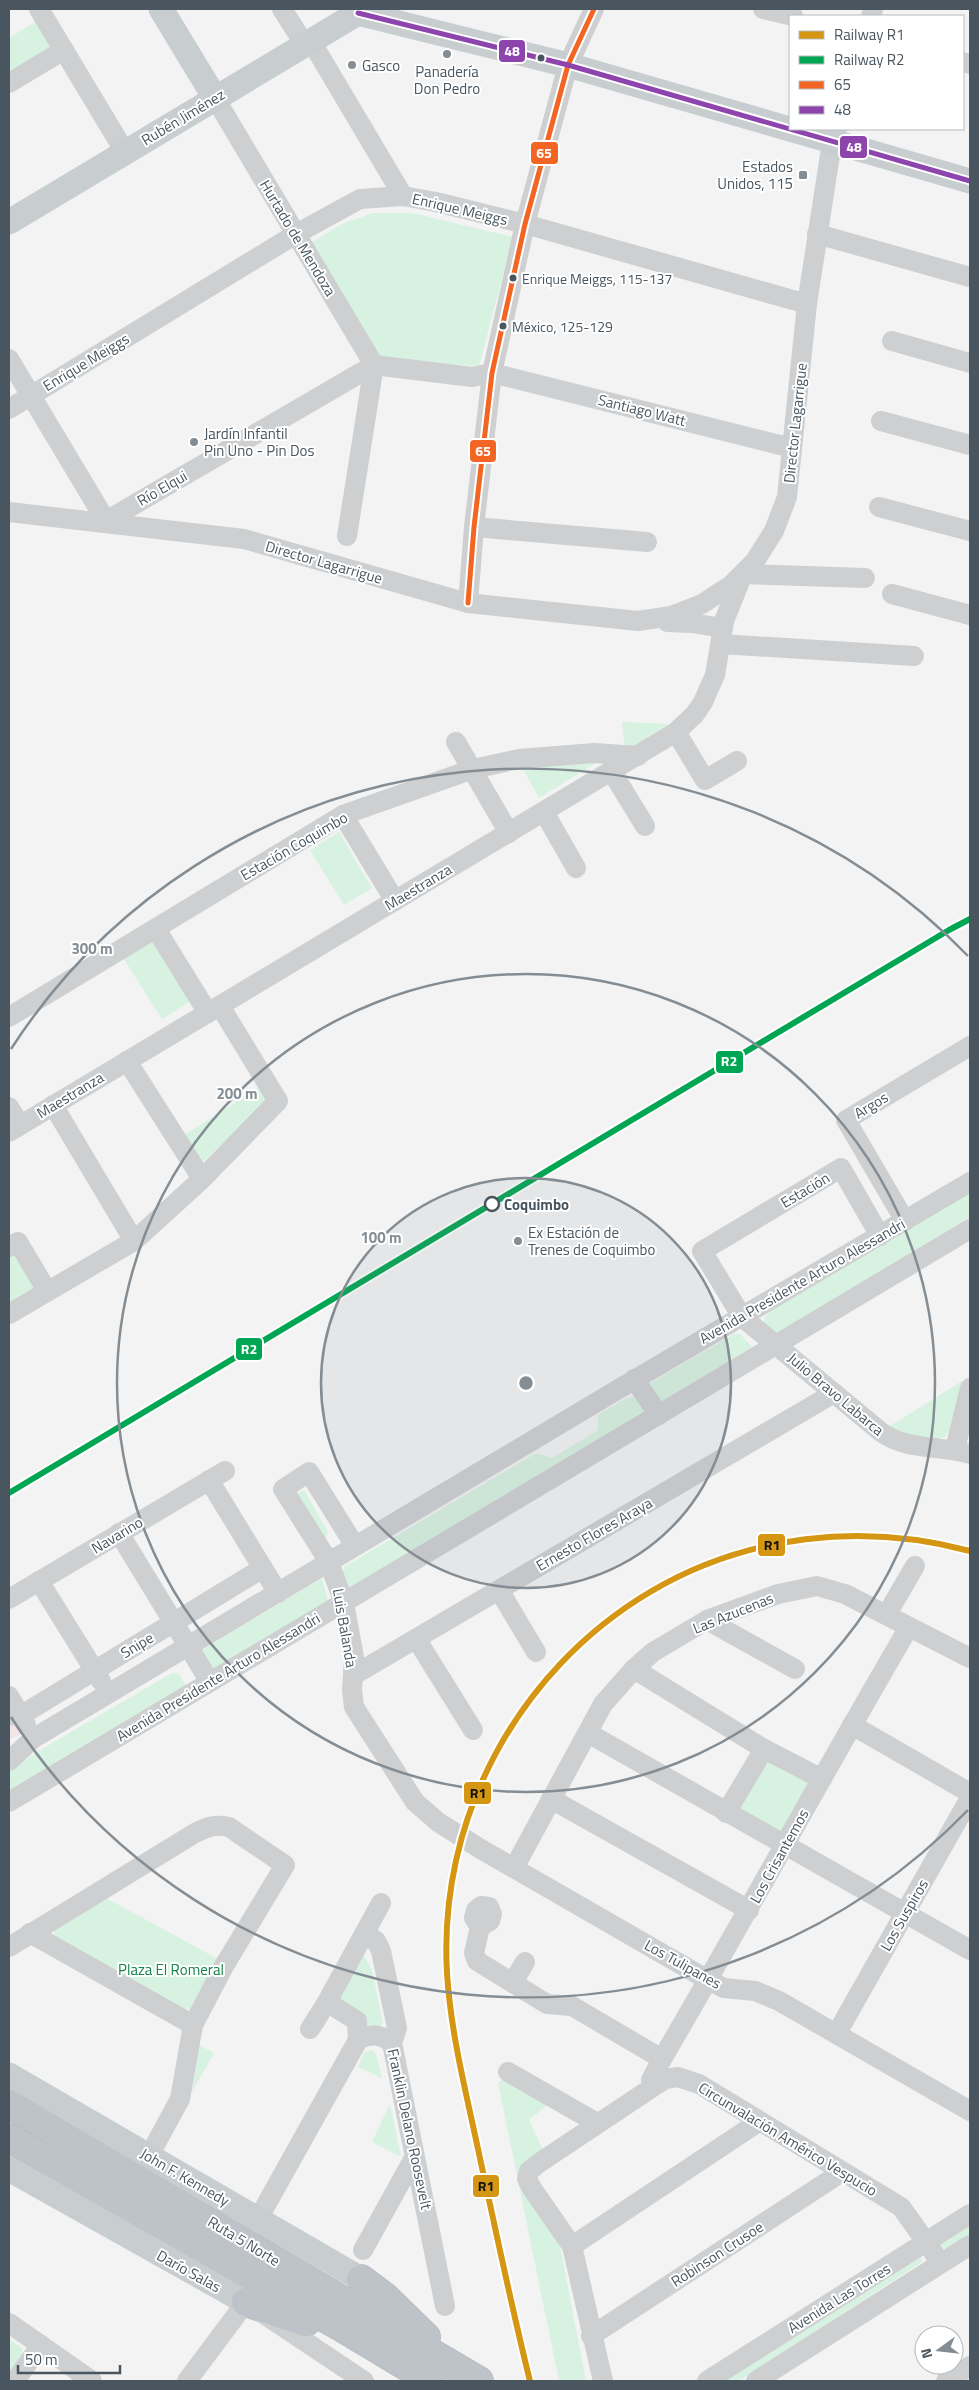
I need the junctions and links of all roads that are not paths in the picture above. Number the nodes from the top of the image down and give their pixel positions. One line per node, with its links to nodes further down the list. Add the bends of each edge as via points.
1 (39, 9): 9 (street)
2 (160, 9): 12 (main road, Hurtado de Mendoza)
3 (282, 9): 8 (street)
4 (594, 9): 10 (street)
5 (763, 9): 7 (street)
6 (359, 11): 8 (main road, Rubén Jiménez); 10 (main road)
7 (789, 15)
8 (308, 43): 12 (main road, Rubén Jiménez); 18 (street)
9 (64, 50): 11 (street); 16 (street)
10 (568, 66): 13 (main road); 20 (street)
11 (9, 83)
12 (215, 98): 16 (main road, Rubén Jiménez); 21 (street, Hurtado de Mendoza)
13 (789, 124)
14 (811, 130): 15 (main road)
15 (834, 136): 17 (main road); 22 (street, Director Lagarrigue)
16 (125, 152): 19 (main road, Rubén Jiménez)
17 (970, 182)
18 (403, 196): 20 (street, Enrique Meiggs); 21 (street, Enrique Meiggs, via 360,199)
19 (9, 222)
20 (525, 224): 24 (street, Enrique Meiggs); 29 (street)
21 (296, 234): 28 (street, Hurtado de Mendoza); 30 (street, Enrique Meiggs)
22 (817, 234): 23 (street); 24 (street, Director Lagarrigue)
23 (970, 276)
24 (807, 304): 34 (street, Director Lagarrigue)
25 (892, 341): 27 (street)
26 (9, 359): 30 (street)
27 (970, 363)
28 (374, 365): 29 (street, via 472,378); 37 (street, Río Elqui); 40 (street)
29 (492, 372): 34 (street, Santiago Watt); 38 (street)
30 (31, 396): 31 (street, Enrique Meiggs); 37 (street)
31 (9, 409)
32 (881, 421): 33 (street)
33 (970, 445)
34 (792, 448): 42 (street, Director Lagarrigue, via 790,480 782,514 765,546)
35 (879, 507): 39 (street)
36 (9, 512): 37 (street, Director Lagarrigue)
37 (106, 521): 45 (street, Director Lagarrigue, via 244,539)
38 (474, 527): 41 (street); 45 (street)
39 (970, 531)
40 (347, 536)
41 (647, 542)
42 (743, 574): 43 (street); 47 (street, Director Lagarrigue, via 702,604 671,616); 48 (street, Maestranza, via 728,607)
43 (865, 578)
44 (892, 594): 46 (street)
45 (468, 603): 47 (street, Director Lagarrigue)
46 (970, 613)
47 (638, 621): 48 (street, Director Lagarrigue, via 692,623)
48 (722, 636): 49 (street, Director Lagarrigue); 50 (street, Maestranza, via 716,676 704,702)
49 (914, 656)
50 (676, 732): 52 (street, Maestranza); 53 (street, via 705,780)
51 (456, 742): 54 (street)
52 (638, 756): 54 (street, Estación Coquimbo, via 594,753 519,759); 55 (street, Maestranza)
53 (737, 761)
54 (472, 769): 57 (street, Estación Coquimbo); 59 (street)
55 (612, 772): 56 (street, Maestranza); 58 (street)
56 (544, 812): 59 (street, Maestranza); 60 (street)
57 (343, 815): 61 (street); 62 (street, Estación Coquimbo)
58 (645, 826)
59 (509, 833): 61 (street, Maestranza)
60 (576, 868)
61 (395, 901): 63 (street, Maestranza)
62 (156, 928): 63 (street); 64 (street, Estación Coquimbo)
63 (214, 1010): 66 (street, Maestranza); 70 (street, via 278,1101)
64 (9, 1017)
65 (970, 1046): 72 (street, Argos, via 846,1120)
66 (128, 1061): 67 (street, Maestranza); 70 (street)
67 (53, 1105): 69 (street, Maestranza); 75 (street)
68 (9, 1107): 69 (street)
69 (14, 1129)
70 (202, 1180): 75 (street)
71 (970, 1182): 72 (street, Avenida Presidente Arturo Alessandri)
72 (905, 1221): 74 (street, Avenida Presidente Arturo Alessandri)
73 (970, 1229): 80 (street, Avenida Presidente Arturo Alessandri)
74 (880, 1236): 79 (street, Avenida Presidente Arturo Alessandri); 79 (street, Estación, via 841,1168 702,1251)
75 (134, 1241): 77 (street)
76 (9, 1248): 77 (street, via 18,1242)
77 (47, 1291): 78 (street)
78 (9, 1314)
79 (742, 1317): 80 (street, Julio Bravo Labarca); 81 (street, Avenida Presidente Arturo Alessandri)
80 (777, 1345): 83 (street, Julio Bravo Labarca); 84 (street, Avenida Presidente Arturo Alessandri)
81 (634, 1379): 84 (street); 87 (street, Avenida Presidente Arturo Alessandri)
82 (970, 1388): 85 (street)
83 (834, 1393): 85 (street, Julio Bravo Labarca, via 891,1440); 92 (street, Ernesto Flores Araya)
84 (659, 1415): 95 (street, Avenida Presidente Arturo Alessandri)
85 (963, 1452)
86 (119, 1533): 90 (street, Navarino, via 217,1476); 91 (street, Navarino); 98 (street)
87 (355, 1546): 88 (street, Avenida Presidente Arturo Alessandri); 88 (street, Luis Balanda, via 309,1472 283,1489)
88 (329, 1562): 93 (street, Avenida Presidente Arturo Alessandri); 95 (street, Luis Balanda)
89 (915, 1566): 96 (street)
90 (263, 1568): 93 (street); 98 (street, Snipe)
91 (39, 1581): 94 (street, Navarino); 106 (street)
92 (499, 1590): 100 (street, Ernesto Flores Araya); 102 (street)
93 (278, 1592): 101 (street, Avenida Presidente Arturo Alessandri)
94 (9, 1599)
95 (344, 1602): 107 (street, Luis Balanda, via 354,1657); 108 (street, Avenida Presidente Arturo Alessandri)
96 (887, 1614): 97 (street, Las Azucenas, via 845,1594 817,1586 778,1594); 99 (street, Las Azucenas)
97 (707, 1620): 104 (street, Las Azucenas, via 653,1652); 105 (street)
98 (174, 1622): 101 (street); 106 (street, Snipe)
99 (909, 1627): 103 (street, Las Azucenas); 112 (street, Los Crisantemos)
100 (418, 1640): 107 (street, Ernesto Flores Araya); 113 (street)
101 (188, 1646): 108 (street); 109 (street, Avenida Presidente Arturo Alessandri)
102 (536, 1652)
103 (969, 1654)
104 (634, 1669): 114 (street, Las Azucenas, via 603,1704); 117 (street)
105 (795, 1670)
106 (94, 1671): 109 (street); 111 (street, Snipe)
107 (354, 1676): 126 (street, Luis Balanda, via 354,1707 414,1802)
108 (210, 1682): 123 (street, Avenida Presidente Arturo Alessandri)
109 (108, 1694): 115 (street, Avenida Presidente Arturo Alessandri)
110 (9, 1696): 111 (street)
111 (14, 1715): 115 (street)
112 (852, 1725): 119 (street, Los Crisantemos); 120 (street)
113 (473, 1730)
114 (588, 1733): 122 (street, Las Azucenas); 124 (street)
115 (34, 1738): 116 (street, Avenida Presidente Arturo Alessandri); 118 (street, Avenida Presidente Arturo Alessandri)
116 (9, 1747)
117 (764, 1749): 119 (street); 124 (street)
118 (9, 1761)
119 (822, 1779): 125 (street, Los Crisantemos)
120 (970, 1793)
121 (970, 1798): 130 (street, Los Suspiros)
122 (551, 1799): 127 (street, Las Azucenas); 129 (street)
123 (9, 1802)
124 (726, 1813): 125 (street)
125 (786, 1846): 129 (street, Los Crisantemos); 130 (street)
126 (479, 1848): 127 (street, Los Tulipanes)
127 (514, 1868): 137 (street, Los Tulipanes)
128 (381, 1903): 133 (street)
129 (749, 1910): 137 (street, Los Crisantemos)
130 (906, 1912): 135 (street); 142 (street, Los Suspiros)
131 (480, 1927): 138 (street, via 474,1953 477,1961)
132 (30, 1933): 134 (street); 140 (street); 140 (street, via 194,1833 219,1825 229,1827 286,1865 224,1966)
133 (366, 1934): 139 (street); 144 (street, via 376,1941 381,1951 397,2028)
134 (9, 1947)
135 (970, 1950)
136 (525, 1962): 138 (street)
137 (708, 1980): 142 (street, Los Tulipanes, via 724,1988 760,1994); 145 (street, Los Crisantemos)
138 (513, 1982): 145 (street, via 548,2004 572,2006)
139 (327, 2002): 141 (street); 143 (street, via 357,2021)
140 (193, 2024): 154 (street, via 180,2099)
141 (310, 2029)
142 (837, 2033): 150 (street, Los Tulipanes)
143 (358, 2040): 144 (street, Franklin Delano Roosevelt, via 363,2036 376,2035); 159 (street)
144 (392, 2043): 155 (street, Franklin Delano Roosevelt)
145 (662, 2059): 148 (street, Los Crisantemos, via 651,2080)
146 (508, 2072): 152 (street)
147 (9, 2075): 154 (main road, John F. Kennedy)
148 (653, 2086): 151 (street, Circunvalación Américo Vespucio, via 665,2079 678,2077 699,2084); 152 (street, Circunvalación Américo Vespucio)
149 (9, 2104): 173 (highway, Ruta 5 Norte)
150 (970, 2111)
151 (760, 2121): 156 (street, Circunvalación Américo Vespucio); 161 (street)
152 (597, 2123): 161 (street, Circunvalación Américo Vespucio, via 529,2171 528,2179 533,2190)
153 (9, 2138): 171 (highway, Ruta 5 Norte)
154 (149, 2156): 159 (main road, John F. Kennedy)
155 (414, 2158): 163 (street); 167 (street, Franklin Delano Roosevelt)
156 (842, 2172): 160 (street, Circunvalación Américo Vespucio, via 901,2207); 169 (street, Robinson Crusoe)
157 (12, 2176): 166 (main road, Darío Salas)
158 (970, 2214): 160 (street, Avenida Las Torres)
159 (258, 2219): 165 (main road, John F. Kennedy)
160 (927, 2242): 164 (street, Circunvalación Américo Vespucio); 180 (street, Avenida Las Torres)
161 (572, 2246): 169 (street, Circunvalación Américo Vespucio)
162 (969, 2247): 164 (street, Avenida Las Torres)
163 (362, 2250)
164 (941, 2263): 181 (street, Avenida Las Torres)
165 (362, 2279): 173 (highway)
166 (246, 2302): 171 (highway); 176 (street); 177 (street, Darío Salas)
167 (445, 2306)
168 (9, 2323): 170 (street)
169 (591, 2336): 179 (street, Circunvalación Américo Vespucio)
170 (41, 2345): 174 (street); 175 (street)
171 (385, 2352): 178 (highway, Ruta 5 Norte)
172 (970, 2366): 182 (street)
173 (476, 2379)
174 (15, 2381)
175 (92, 2381)
176 (187, 2381)
177 (364, 2381)
178 (431, 2381)
179 (603, 2381)
180 (707, 2381)
181 (756, 2381)
182 (946, 2381)

